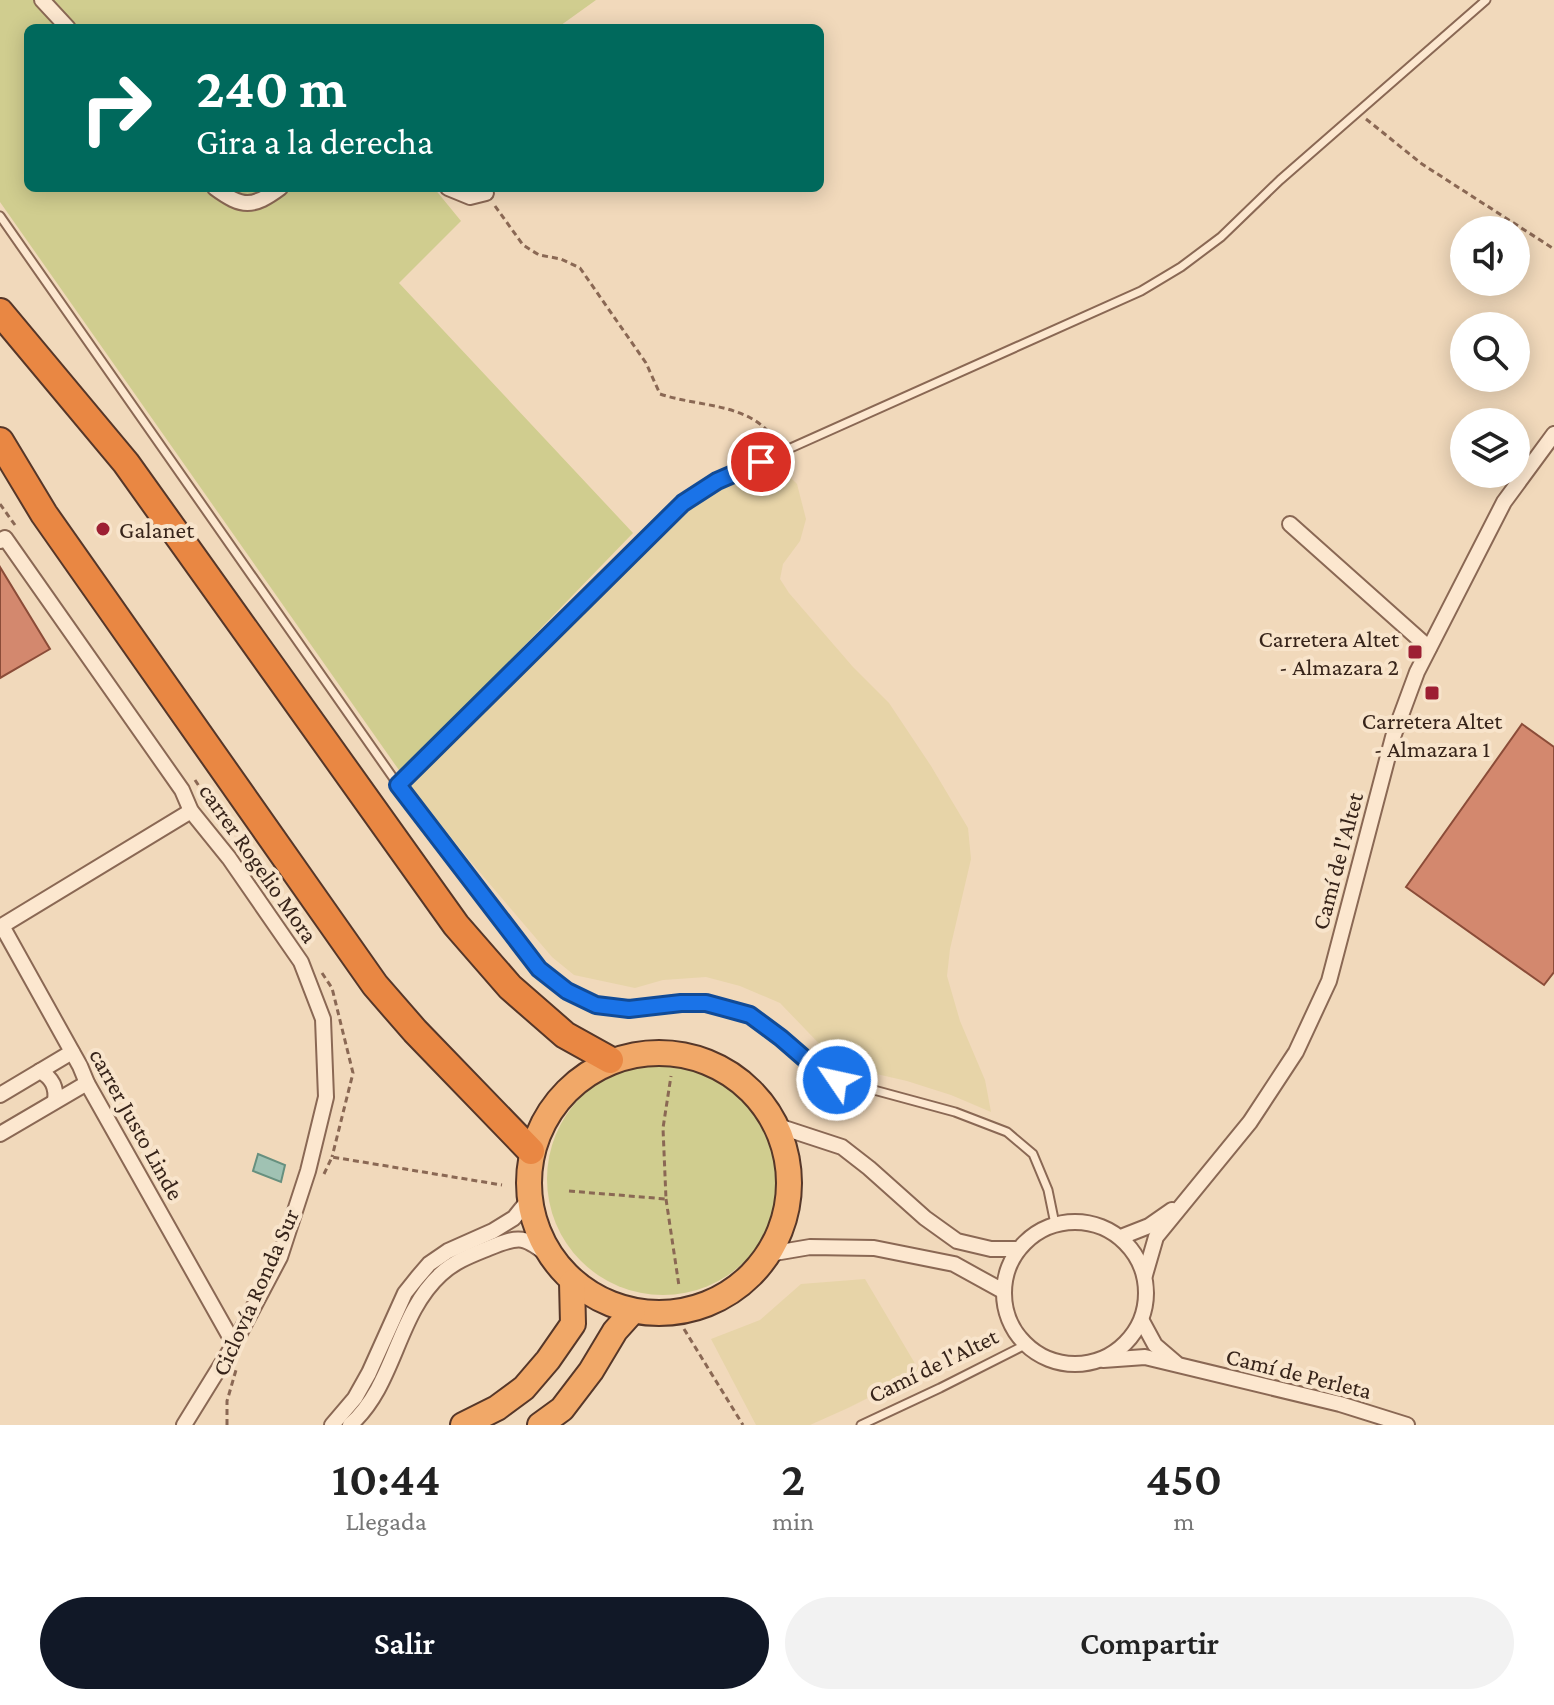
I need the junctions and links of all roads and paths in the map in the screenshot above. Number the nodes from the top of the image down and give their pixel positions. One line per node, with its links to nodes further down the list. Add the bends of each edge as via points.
1 (42, 0): 3 (street)
2 (1486, 0): 4 (lane)
3 (64, 24)
4 (1358, 112): 10 (path, via 1422,164); 14 (lane, via 1221,237 1141,291)
5 (221, 192): 6 (street, via 249,204)
6 (274, 192)
7 (458, 192): 8 (street, via 470,197)
8 (486, 193): 14 (path, via 523,245 580,268 646,363 660,394 757,420)
9 (0, 216): 18 (lane)
10 (1554, 249)
11 (0, 312): 22 (highway, via 126,463 456,925 510,987 554,1026)
12 (1554, 434): 17 (street, Camí de l'Altet, via 1504,502)
13 (0, 441): 30 (highway, via 44,514 375,985)
14 (782, 452): 18 (lane, via 683,503)
15 (1290, 524): 17 (street)
16 (3, 539): 19 (street, carrer Rogelio Mora, via 182,790)
17 (1429, 648): 36 (street, Camí de l'Altet, via 1393,737 1329,981 1296,1052 1250,1122)
18 (398, 785): 37 (lane, via 539,969 567,991 596,1005 629,1009 706,1003 750,1015 837,1080 1007,1132 1033,1154)
19 (191, 811): 20 (street); 49 (street, carrer Rogelio Mora, via 301,962 323,1019 326,1097 308,1171 280,1257)
20 (1, 926): 21 (street, carrer Justo Linde)
21 (72, 1052): 23 (street); 25 (street, carrer Justo Linde)
22 (610, 1060): 28 (highway, via 659,1051 707,1060 749,1087); 30 (highway, via 575,1081 547,1113)
23 (40, 1071): 26 (street); 27 (street, via 52,1081)
24 (671, 1076): 35 (path, via 663,1128)
25 (87, 1083): 27 (street); 49 (street, carrer Justo Linde)
26 (0, 1095)
27 (55, 1101): 29 (street)
28 (778, 1126): 39 (street, via 842,1147 957,1241); 40 (highway, via 789,1169 786,1213)
29 (0, 1134)
30 (531, 1151): 34 (highway)
31 (324, 1174): 32 (path, via 332,1157)
32 (502, 1185)
33 (569, 1191): 35 (path)
34 (530, 1198): 41 (highway); 56 (street, via 514,1218 429,1264 405,1293 355,1398)
35 (666, 1199): 44 (path)
36 (1186, 1201): 38 (street); 42 (street, Camí de l'Altet, via 1156,1237)
37 (1055, 1224): 38 (street, via 1101,1225); 39 (street)
38 (1121, 1237): 42 (street)
39 (1018, 1249): 45 (street)
40 (769, 1254): 45 (street, via 810,1247 874,1248 954,1264); 46 (highway, via 743,1283 710,1303 672,1313)
41 (550, 1257): 43 (highway); 57 (street, via 532,1242 518,1239 442,1272 407,1321 377,1392)
42 (1145, 1275): 47 (street)
43 (572, 1282): 46 (highway, via 601,1301); 58 (highway, via 573,1324 548,1360 524,1388)
44 (679, 1286)
45 (1003, 1291): 50 (street, via 1012,1329)
46 (633, 1311): 59 (highway, via 562,1409)
47 (1142, 1321): 51 (street, via 1126,1344); 53 (street, via 1155,1345)
48 (684, 1329): 60 (path)
49 (234, 1344): 54 (street, carrer Rogelio Mora)
50 (1025, 1345): 51 (street, via 1048,1360 1075,1365); 61 (lane, Camí de l'Altet)
51 (1103, 1360): 53 (street, Camí de Perleta, via 1145,1357)
52 (239, 1361): 55 (path, Ciclovía Ronda Sur, via 227,1401)
53 (1180, 1366): 62 (street, Camí de Perleta)
54 (184, 1425)
55 (227, 1425)
56 (332, 1425)
57 (350, 1425)
58 (463, 1425)
59 (540, 1425)
60 (743, 1425)
61 (861, 1425)
62 (1407, 1425)

